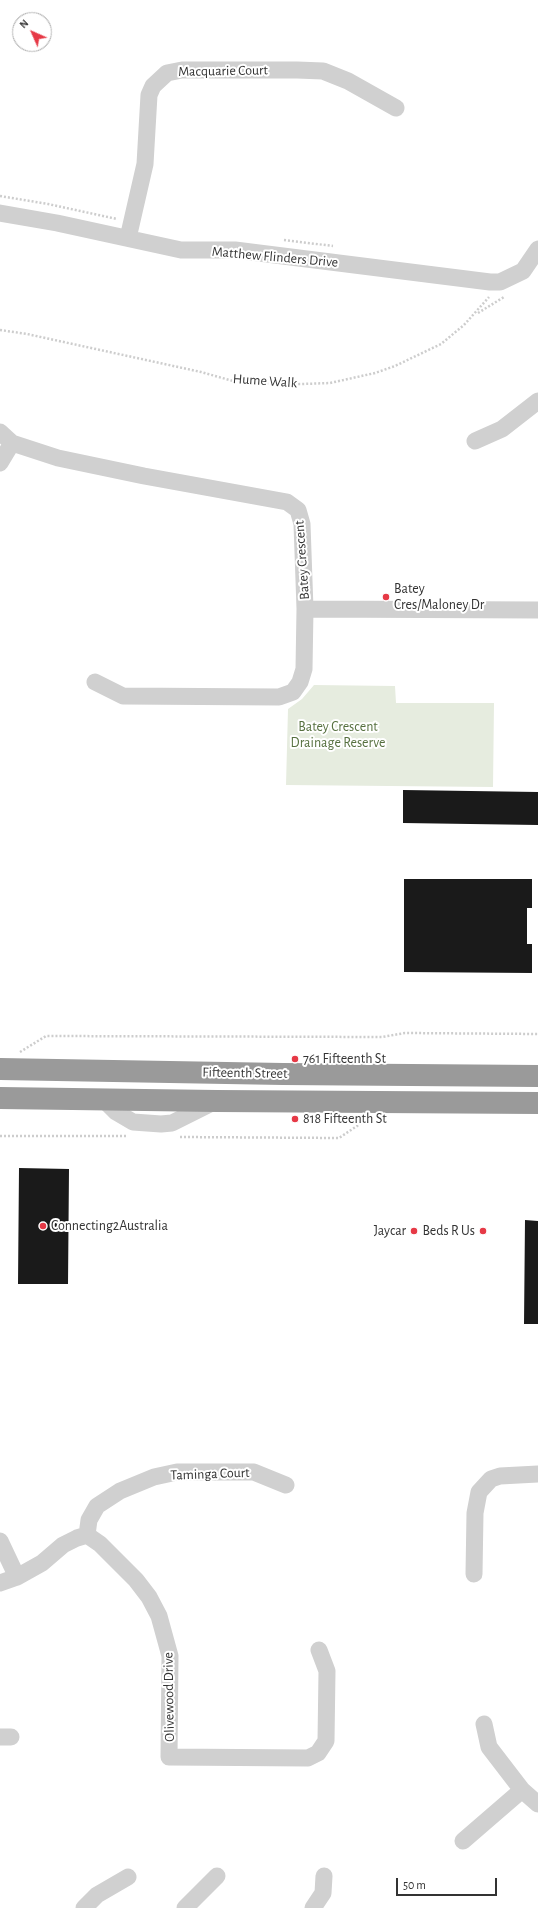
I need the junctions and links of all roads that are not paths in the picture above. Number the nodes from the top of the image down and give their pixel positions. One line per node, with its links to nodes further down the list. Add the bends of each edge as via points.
1 (396, 108): 3 (street, Macquarie Court, via 348,81 323,71 182,70 167,73 153,86 149,95 145,164)
2 (0, 213): 3 (street, Matthew Flinders Drive)
3 (128, 238): 4 (street, Matthew Flinders Drive, via 181,250 235,250 490,282 500,282 523,271)
4 (538, 249)
5 (538, 400): 7 (street, via 502,429)
6 (6, 438): 8 (street); 9 (street, Batey Crescent, via 58,458 287,502 298,510 302,524)
7 (475, 441)
8 (0, 463)
9 (305, 609): 10 (street); 11 (street, Batey Crescent, via 304,669 300,682 293,692 279,697 124,696)
10 (538, 610)
11 (94, 682)
12 (0, 1069): 13 (highway, Fifteenth Street)
13 (538, 1076)
14 (0, 1098): 15 (highway, Fifteenth Street)
15 (538, 1103)
16 (538, 1474): 20 (street, via 500,1476 491,1479 479,1492 475,1513)
17 (286, 1486): 18 (street, Taminga Court, via 254,1472 177,1472 154,1477 120,1491 97,1506 89,1520)
18 (88, 1535): 21 (street, via 63,1545 42,1563); 23 (street, Olivewood Drive, via 136,1580 159,1616 170,1656 170,1757 308,1758 318,1753 326,1741 326,1671)
19 (0, 1541): 21 (street)
20 (474, 1574)
21 (17, 1577): 22 (street)
22 (0, 1583)
23 (319, 1650)
24 (484, 1724): 25 (street, via 489,1747)
25 (532, 1801): 26 (street)
26 (463, 1841)
27 (217, 1876): 31 (street)
28 (324, 1876): 32 (street, via 323,1893)
29 (128, 1877): 30 (street, via 97,1895)
30 (84, 1908)
31 (185, 1908)
32 (313, 1908)

